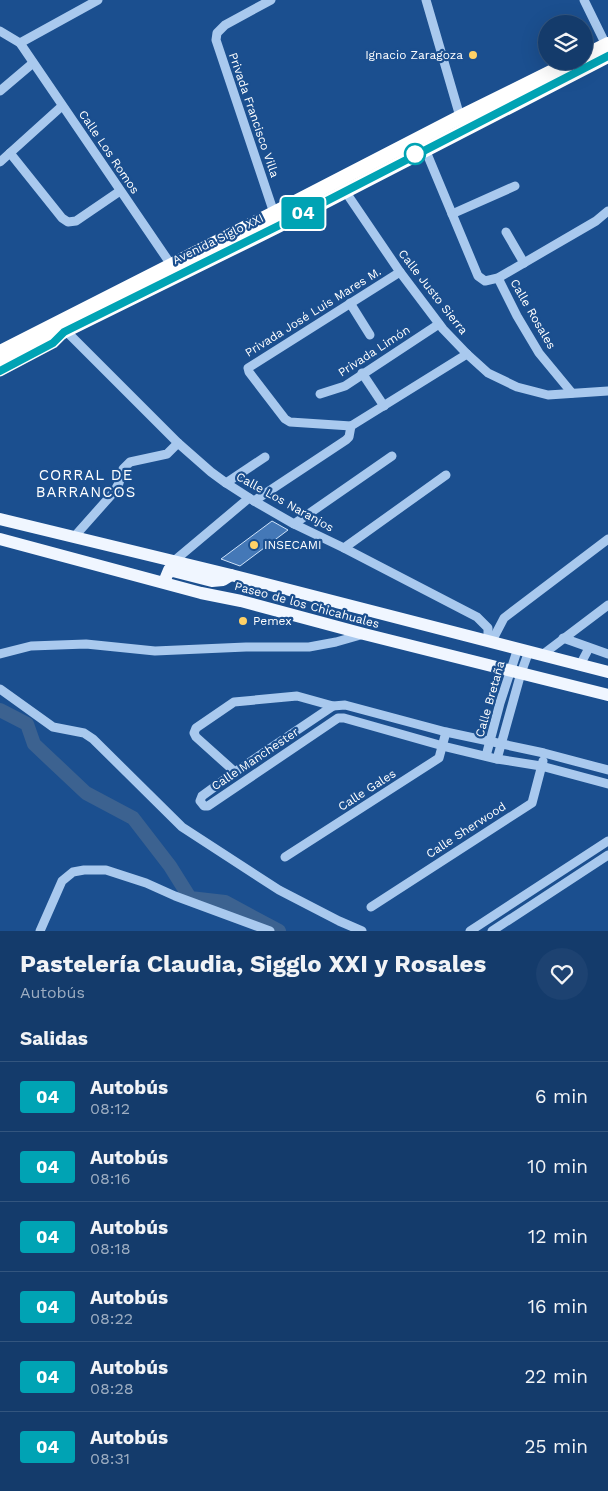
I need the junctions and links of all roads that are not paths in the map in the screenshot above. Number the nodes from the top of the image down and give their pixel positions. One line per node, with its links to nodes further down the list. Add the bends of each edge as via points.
1 (98, 0): 6 (street)
2 (271, 0): 21 (street, Privada Francisco Villa, via 225,25 217,33 216,40)
3 (426, 0): 13 (street)
4 (584, 0): 7 (street)
5 (0, 31): 6 (street)
6 (20, 43): 9 (street, Calle Los Romos)
7 (607, 48): 8 (highway); 13 (highway, Avenida Siglo XXI)
8 (593, 53)
9 (33, 63): 11 (street); 12 (street, Calle Los Romos)
10 (557, 70): 13 (highway, Avenida Siglo XXI)
11 (0, 91)
12 (62, 106): 15 (street); 17 (street, Calle Los Romos)
13 (462, 123): 14 (highway, Avenida Siglo XXI); 21 (highway, Avenida Siglo XXI)
14 (425, 149): 18 (highway, Avenida Siglo XXI); 20 (street, Calle Rosales)
15 (4, 155): 17 (street, via 68,222 76,221)
16 (515, 186): 20 (street)
17 (120, 191): 24 (street, Calle Los Romos)
18 (345, 192): 21 (highway, Avenida Siglo XXI); 25 (street, Calle Justo Sierra)
19 (608, 211): 23 (street)
20 (452, 214): 26 (street, Calle Rosales, via 478,276 485,281)
21 (276, 220): 24 (highway, Avenida Siglo XXI)
22 (506, 232): 23 (street)
23 (524, 263): 26 (street)
24 (174, 270): 27 (highway, Avenida Siglo XXI); 30 (highway, Avenida Siglo XXI)
25 (400, 272): 28 (street, Privada José Luis Mares M.); 29 (street, Calle Justo Sierra)
26 (498, 278): 40 (street, Calle Rosales, via 539,353)
27 (95, 303): 32 (highway, via 44,321); 33 (highway, Avenida Siglo XXI)
28 (350, 303): 31 (street); 43 (street, Privada José Luis Mares M., via 248,368 290,422)
29 (439, 324): 35 (street, Calle Justo Sierra); 38 (street, Privada Limón)
30 (65, 332): 33 (highway, Avenida Siglo XXI); 37 (highway, via 53,343); 44 (street, Calle Los Naranjos)
31 (370, 335)
32 (0, 343)
33 (22, 346): 34 (highway, Avenida Siglo XXI); 36 (highway, Avenida Siglo XXI)
34 (0, 352)
35 (467, 354): 40 (street, Calle Justo Sierra, via 488,373 517,387 548,395); 42 (street)
36 (0, 363)
37 (0, 371)
38 (362, 373): 41 (street, Privada Limón, via 340,388); 42 (street)
39 (608, 391): 40 (street, Calle Justo Sierra)
40 (572, 393)
41 (320, 394)
42 (384, 406): 43 (street)
43 (351, 426): 49 (street, via 349,437)
44 (178, 444): 48 (street, Calle Los Naranjos); 52 (street, via 167,454 130,462 123,469 114,492)
45 (392, 456): 51 (street)
46 (265, 457): 48 (street)
47 (446, 475): 55 (street)
48 (226, 483): 49 (street, Calle Los Naranjos)
49 (252, 500): 51 (street, Calle Los Naranjos); 56 (street)
50 (0, 519): 52 (main road, Paseo de los Chicahuales)
51 (294, 524): 55 (street, Calle Los Naranjos)
52 (74, 537): 56 (main road, Paseo de los Chicahuales)
53 (0, 539): 58 (main road, Paseo de los Chicahuales)
54 (608, 539): 62 (street, via 504,618)
55 (344, 548): 62 (street, Calle Los Naranjos, via 477,618 488,628)
56 (174, 561): 57 (main road, Paseo de los Chicahuales)
57 (231, 575): 58 (main road, via 212,581 169,570); 62 (main road, Paseo de los Chicahuales)
58 (164, 582): 60 (main road, Paseo de los Chicahuales)
59 (608, 605): 61 (street)
60 (364, 634): 65 (street, via 309,647 155,651 86,644 31,646); 70 (main road, Paseo de los Chicahuales)
61 (563, 638): 63 (street); 67 (street)
62 (490, 641): 64 (main road, Paseo de los Chicahuales)
63 (589, 648): 66 (street); 68 (street)
64 (523, 650): 67 (main road, Paseo de los Chicahuales); 70 (street, Calle Bretaña)
65 (0, 654)
66 (608, 654)
67 (542, 655): 68 (main road, Paseo de los Chicahuales)
68 (580, 665): 69 (main road, Paseo de los Chicahuales)
69 (607, 671)
70 (516, 672): 72 (main road, Paseo de los Chicahuales); 78 (street, Calle Bretaña, via 500,703); 79 (street, Calle Bretaña)
71 (0, 689): 96 (street, via 53,727 84,733 93,739 182,827 279,890)
72 (608, 694)
73 (314, 701): 74 (street); 75 (street); 86 (street, via 297,696 234,702 196,728 196,737)
74 (333, 706): 75 (street, Calle Manchester); 76 (street); 77 (street, via 345,705)
75 (317, 718): 86 (street, Calle Manchester)
76 (338, 718): 80 (street); 86 (street, Calle Manchester, via 208,806 202,804 202,796)
77 (446, 732): 78 (street); 80 (street, Calle Gales)
78 (490, 742): 79 (street); 82 (street, Calle Bretaña)
79 (501, 745): 81 (street); 83 (street, Calle Bretaña)
80 (442, 746): 82 (street); 90 (street, Calle Gales, via 439,758)
81 (544, 754): 84 (street, Calle Sherwood); 85 (street)
82 (486, 756): 83 (street)
83 (497, 758): 84 (street)
84 (541, 766): 87 (street); 93 (street, Calle Sherwood, via 532,803)
85 (608, 770)
86 (235, 772)
87 (608, 784)
88 (608, 840): 91 (street)
89 (608, 855): 92 (street)
90 (285, 857)
91 (527, 894): 92 (street); 97 (street)
92 (533, 903): 98 (street)
93 (371, 907)
94 (40, 931): 95 (street, via 62,882 72,872 84,870 106,870 146,883)
95 (270, 931)
96 (362, 931)
97 (470, 931)
98 (492, 931)

